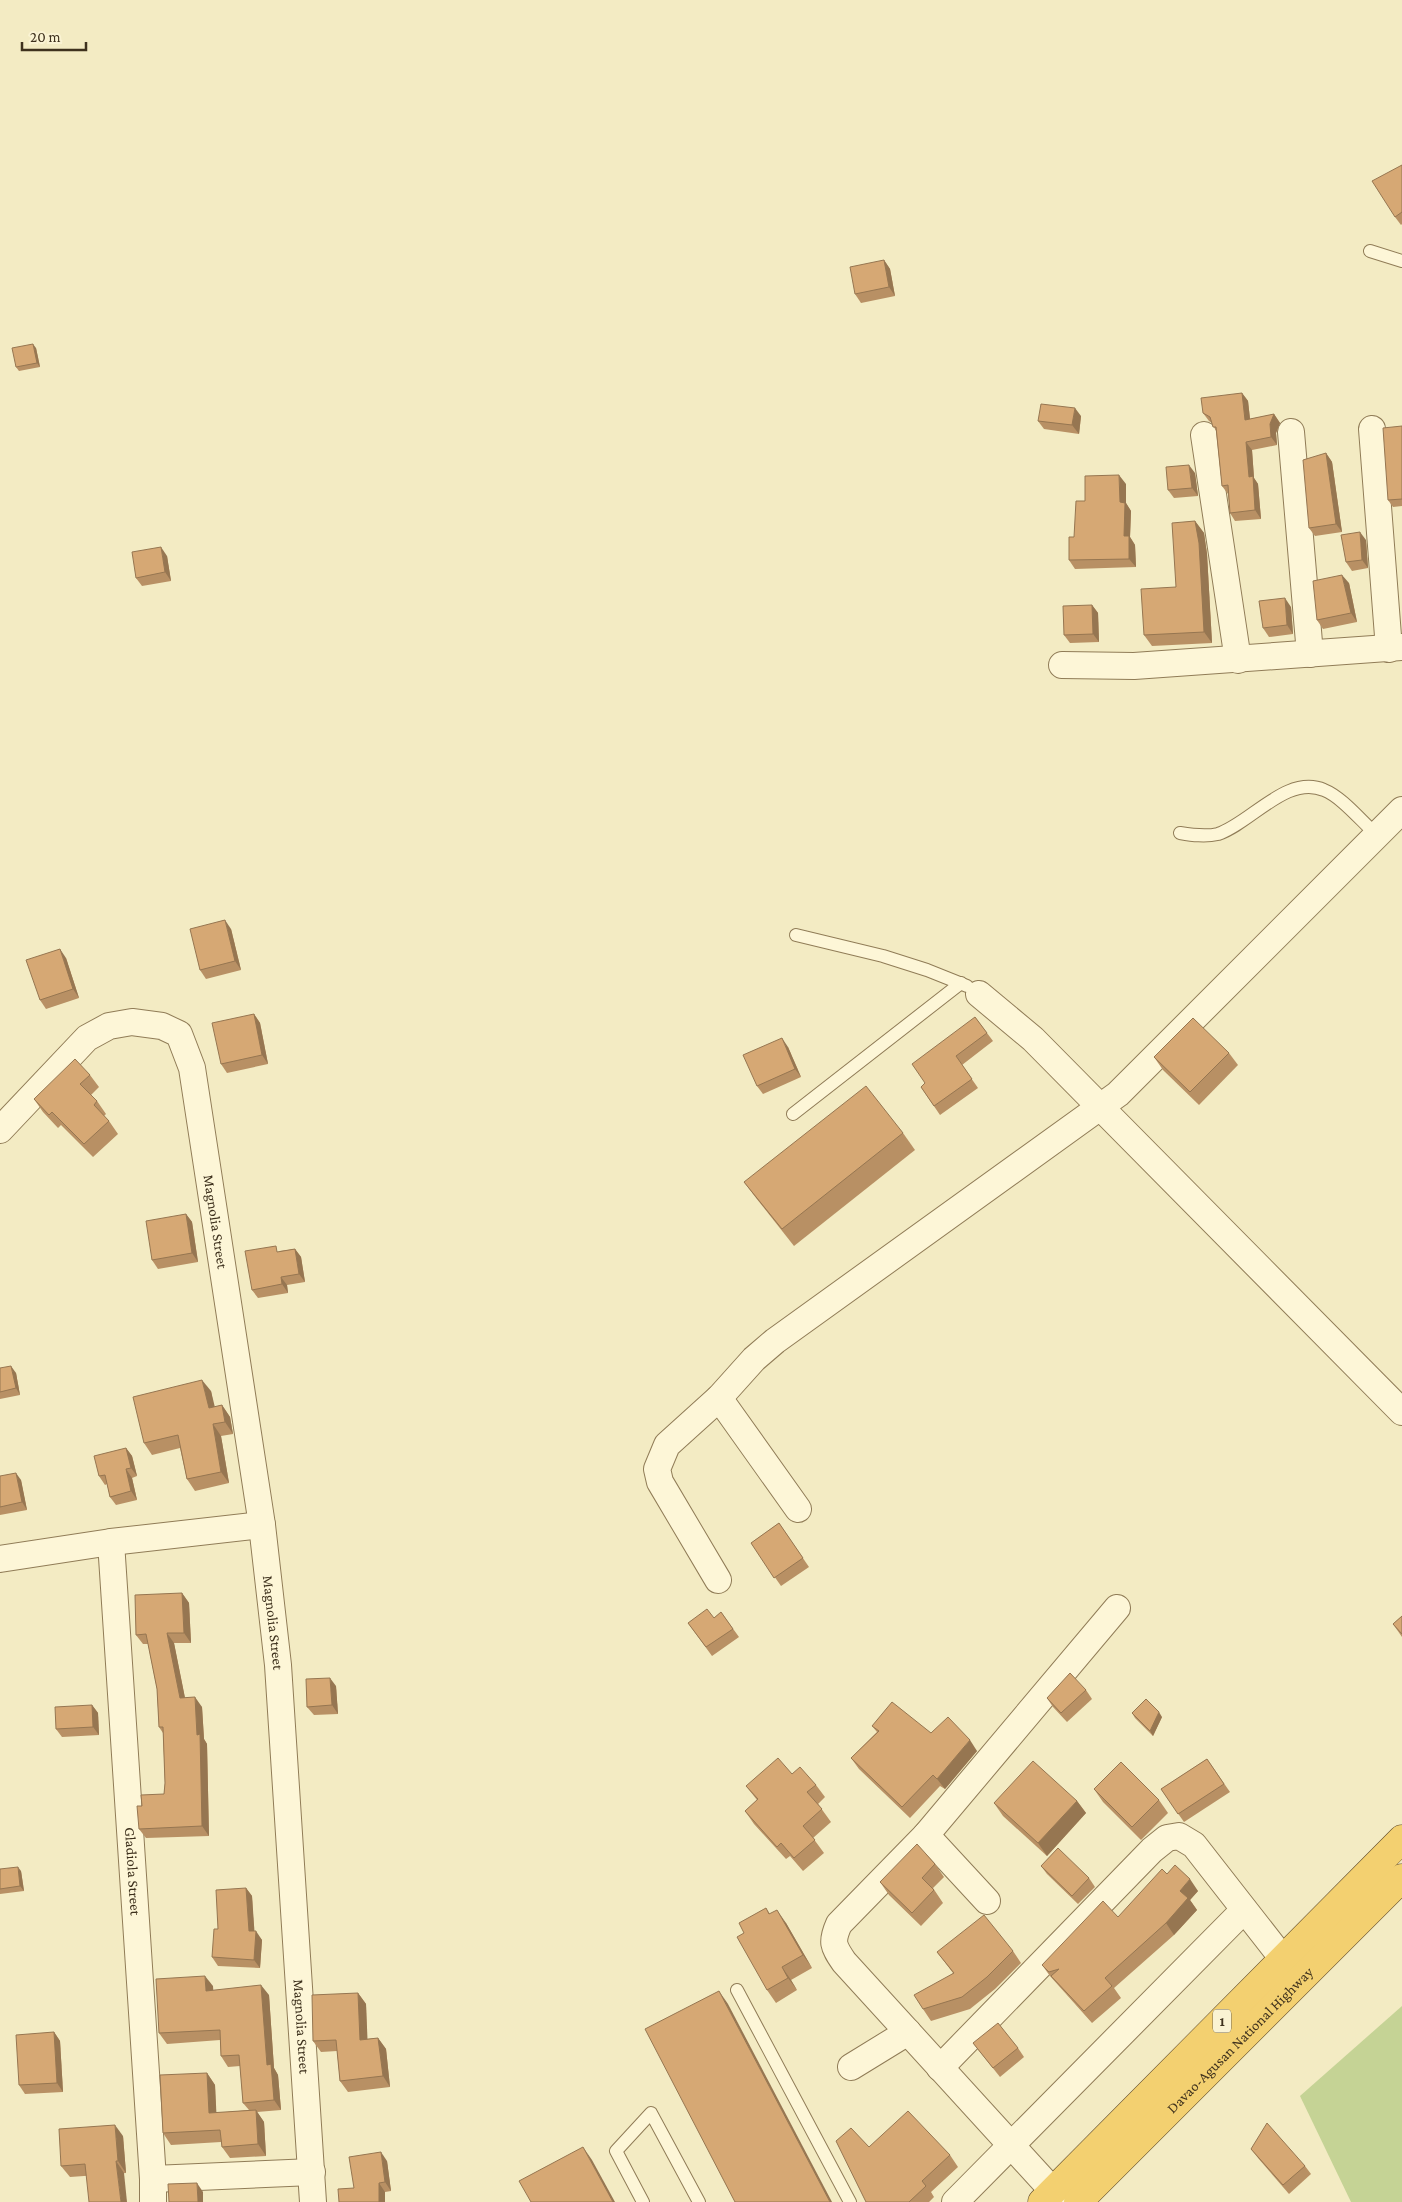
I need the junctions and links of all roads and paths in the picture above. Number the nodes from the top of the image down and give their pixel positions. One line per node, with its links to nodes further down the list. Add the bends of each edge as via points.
1 (1370, 251): 2 (lane)
2 (1402, 261)
3 (1372, 429): 6 (street)
4 (1291, 432): 7 (street)
5 (1204, 435): 8 (street)
6 (1395, 648): 7 (street)
7 (1310, 654): 8 (street)
8 (1238, 660): 9 (street, via 1134,666)
9 (1062, 665)
10 (1402, 810): 12 (street)
11 (1180, 833): 12 (lane, via 1216,834 1292,790 1316,787 1336,797)
12 (1377, 835): 15 (street, via 1131,1083)
13 (796, 936): 14 (lane, via 882,956)
14 (970, 988): 15 (street, via 1032,1039); 16 (lane)
15 (1101, 1108): 18 (street, via 775,1341); 19 (street)
16 (793, 1114)
17 (0, 1130): 21 (street, Magnolia Street, via 87,1038 109,1026 132,1022 162,1026 179,1034 193,1078)
18 (719, 1398): 20 (street); 24 (street, via 667,1445 657,1469 660,1482)
19 (1402, 1412)
20 (798, 1509)
21 (262, 1525): 22 (street); 37 (street, Magnolia Street, via 278,1665)
22 (111, 1542): 23 (street); 38 (street, Gladiola Street)
23 (0, 1559)
24 (718, 1580)
25 (1117, 1608): 26 (street)
26 (926, 1835): 29 (street); 33 (street, via 839,1924 834,1937 834,1948 844,1962)
27 (1402, 1839): 31 (highway, Davao-Agusan National Highway / 1)
28 (1402, 1878): 45 (highway, Davao-Agusan National Highway / 1)
29 (987, 1901)
30 (1244, 1910): 31 (street); 35 (street, via 1194,1845 1178,1836 1167,1838 1037,1966); 36 (street)
31 (1283, 1959): 39 (highway, Davao-Agusan National Highway / 1)
32 (737, 1990): 43 (lane)
33 (908, 2032): 34 (street); 35 (street)
34 (851, 2067)
35 (940, 2068): 36 (street)
36 (1012, 2146): 39 (street); 44 (street)
37 (312, 2172): 38 (street); 40 (street, Magnolia Street)
38 (153, 2190)
39 (1052, 2198)
40 (313, 2202)
41 (644, 2202): 42 (lane, via 616,2151 651,2113)
42 (699, 2202)
43 (850, 2202)
44 (955, 2202)
45 (1078, 2202)

